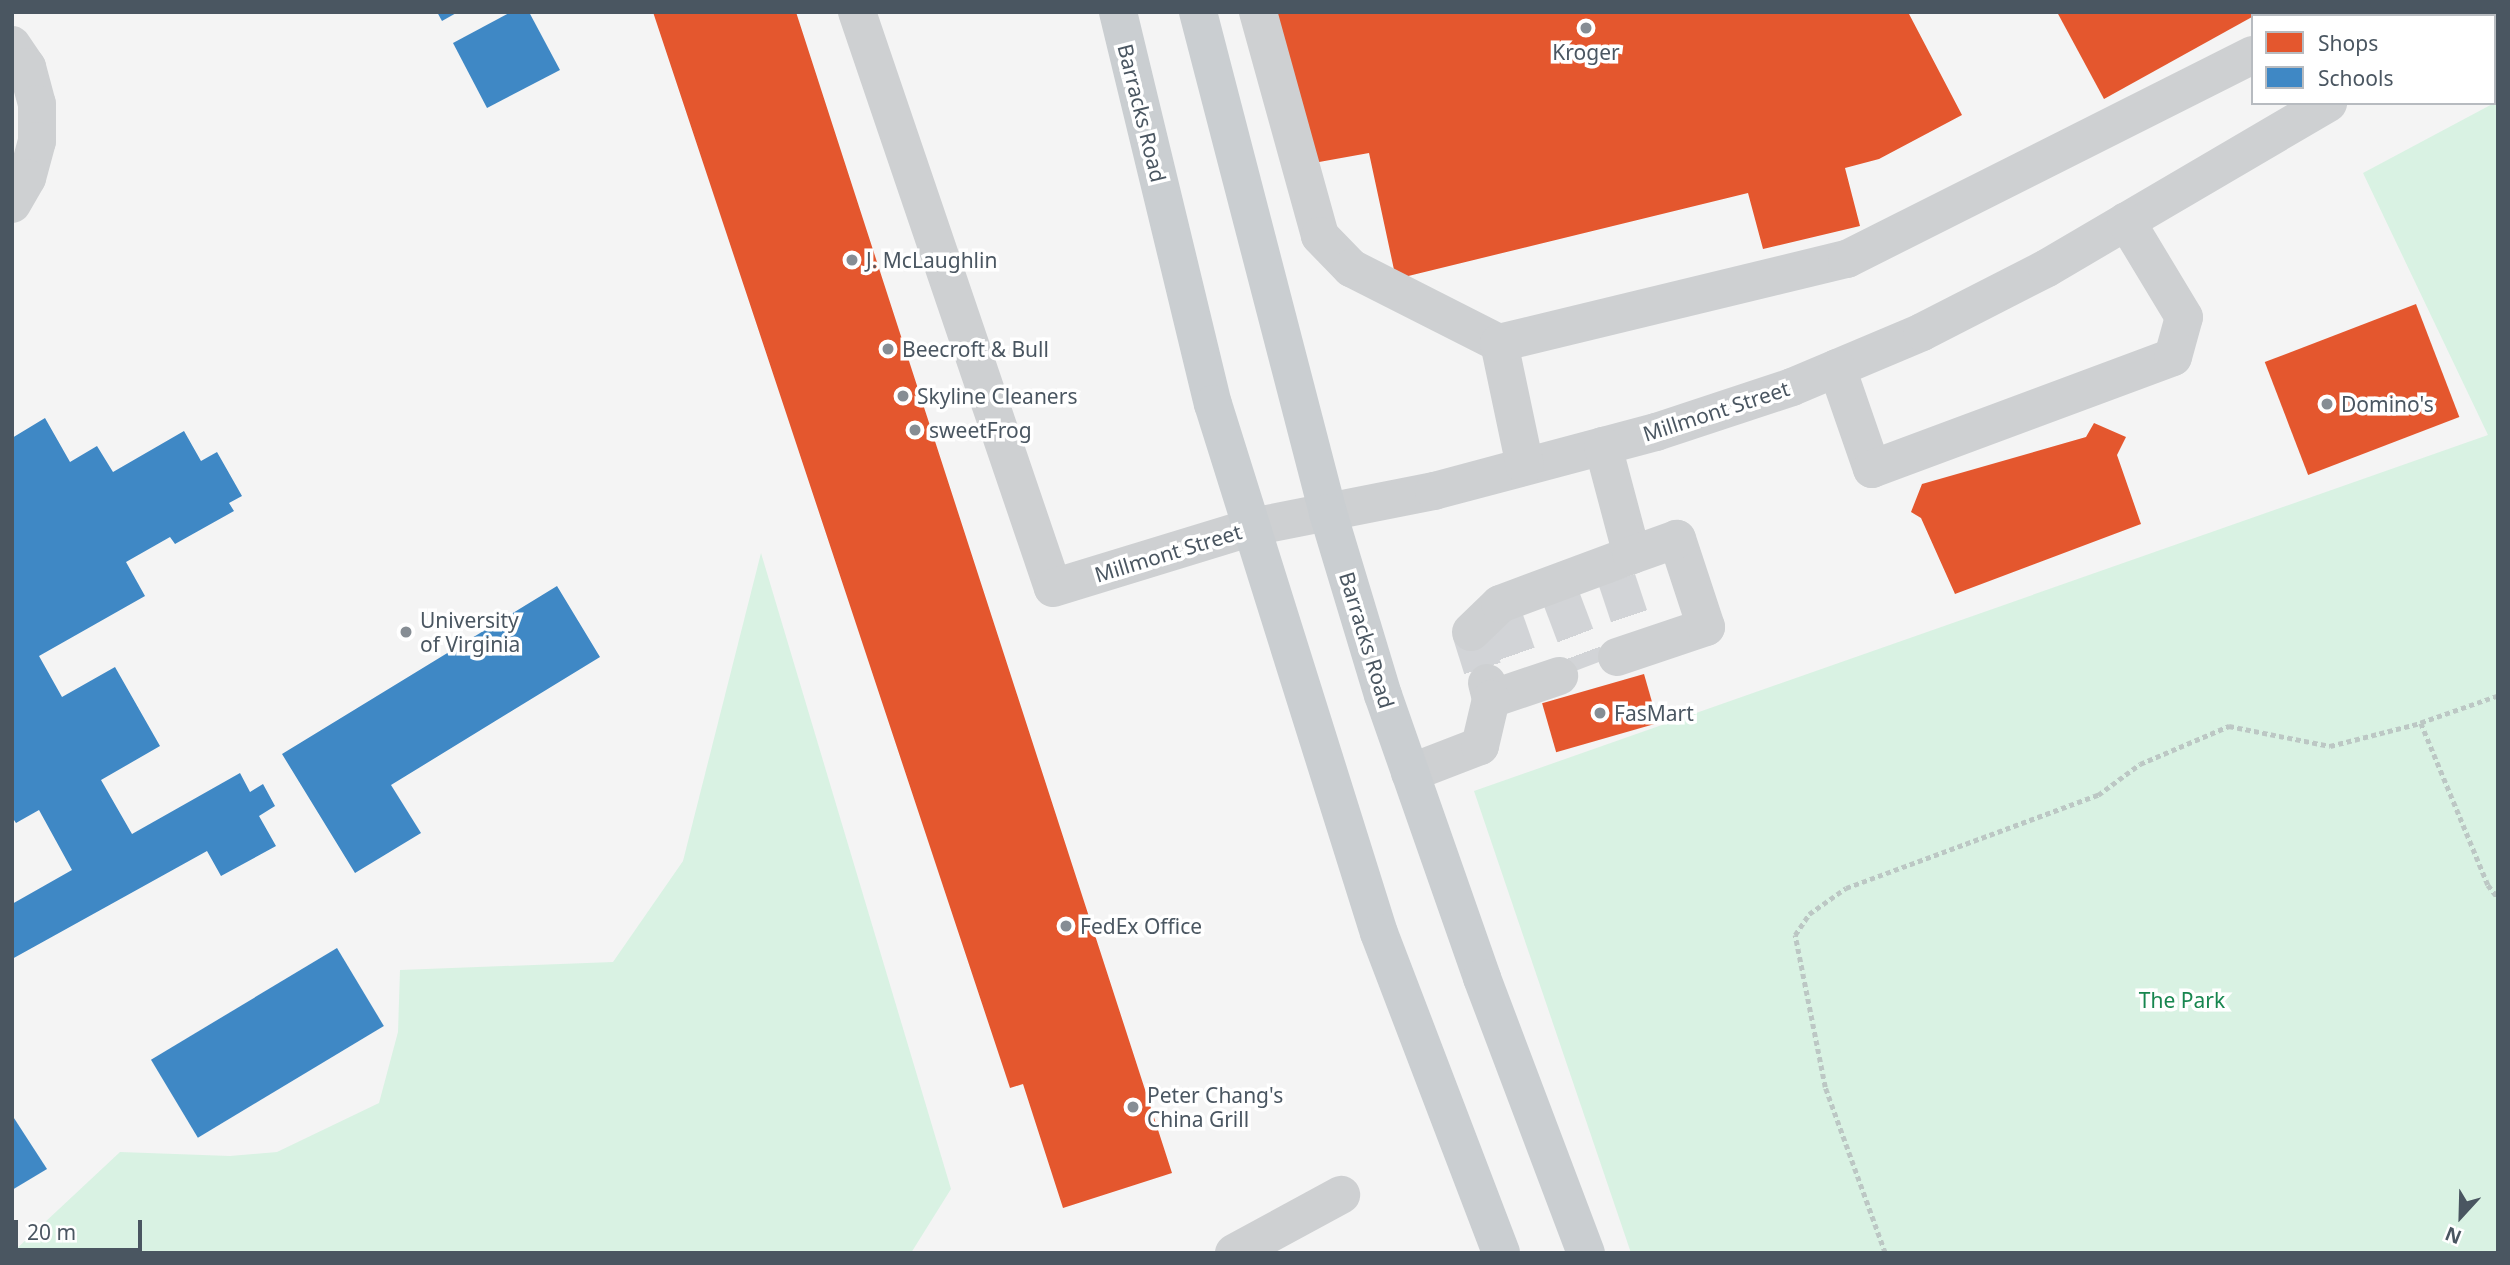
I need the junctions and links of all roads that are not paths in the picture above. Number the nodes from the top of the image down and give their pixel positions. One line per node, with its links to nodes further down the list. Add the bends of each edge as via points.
1 (857, 12): 15 (street, Millmont Street, via 1053,588)
2 (1118, 12): 15 (main road, Barracks Road, via 1213,404)
3 (1198, 12): 14 (main road, Barracks Road)
4 (1258, 12): 10 (street, via 1320,236 1351,268)
5 (12, 45): 8 (street, via 27,67 37,104 37,141 27,178)
6 (2251, 56): 10 (street, via 1847,259)
7 (2325, 105): 9 (street, Millmont Street)
8 (12, 204)
9 (2126, 221): 11 (street, Millmont Street, via 2047,268 1922,332); 11 (street, via 2184,317 2173,357 1872,469)
10 (1499, 343): 13 (street)
11 (1838, 368): 12 (street, Millmont Street, via 1792,387)
12 (1603, 446): 13 (street, Millmont Street); 16 (street)
13 (1525, 467): 14 (street, Millmont Street)
14 (1328, 513): 15 (street, Millmont Street); 20 (main road, Barracks Road)
15 (1252, 527): 23 (main road, Barracks Road, via 1379,933)
16 (1620, 566): 17 (street); 18 (street, via 1677,539 1706,627)
17 (1492, 618)
18 (1630, 646)
19 (1536, 678): 20 (street, via 1489,691 1480,746)
20 (1410, 773): 24 (main road, Barracks Road)
21 (1341, 1195): 22 (street)
22 (1234, 1253)
23 (1501, 1253)
24 (1586, 1253)

